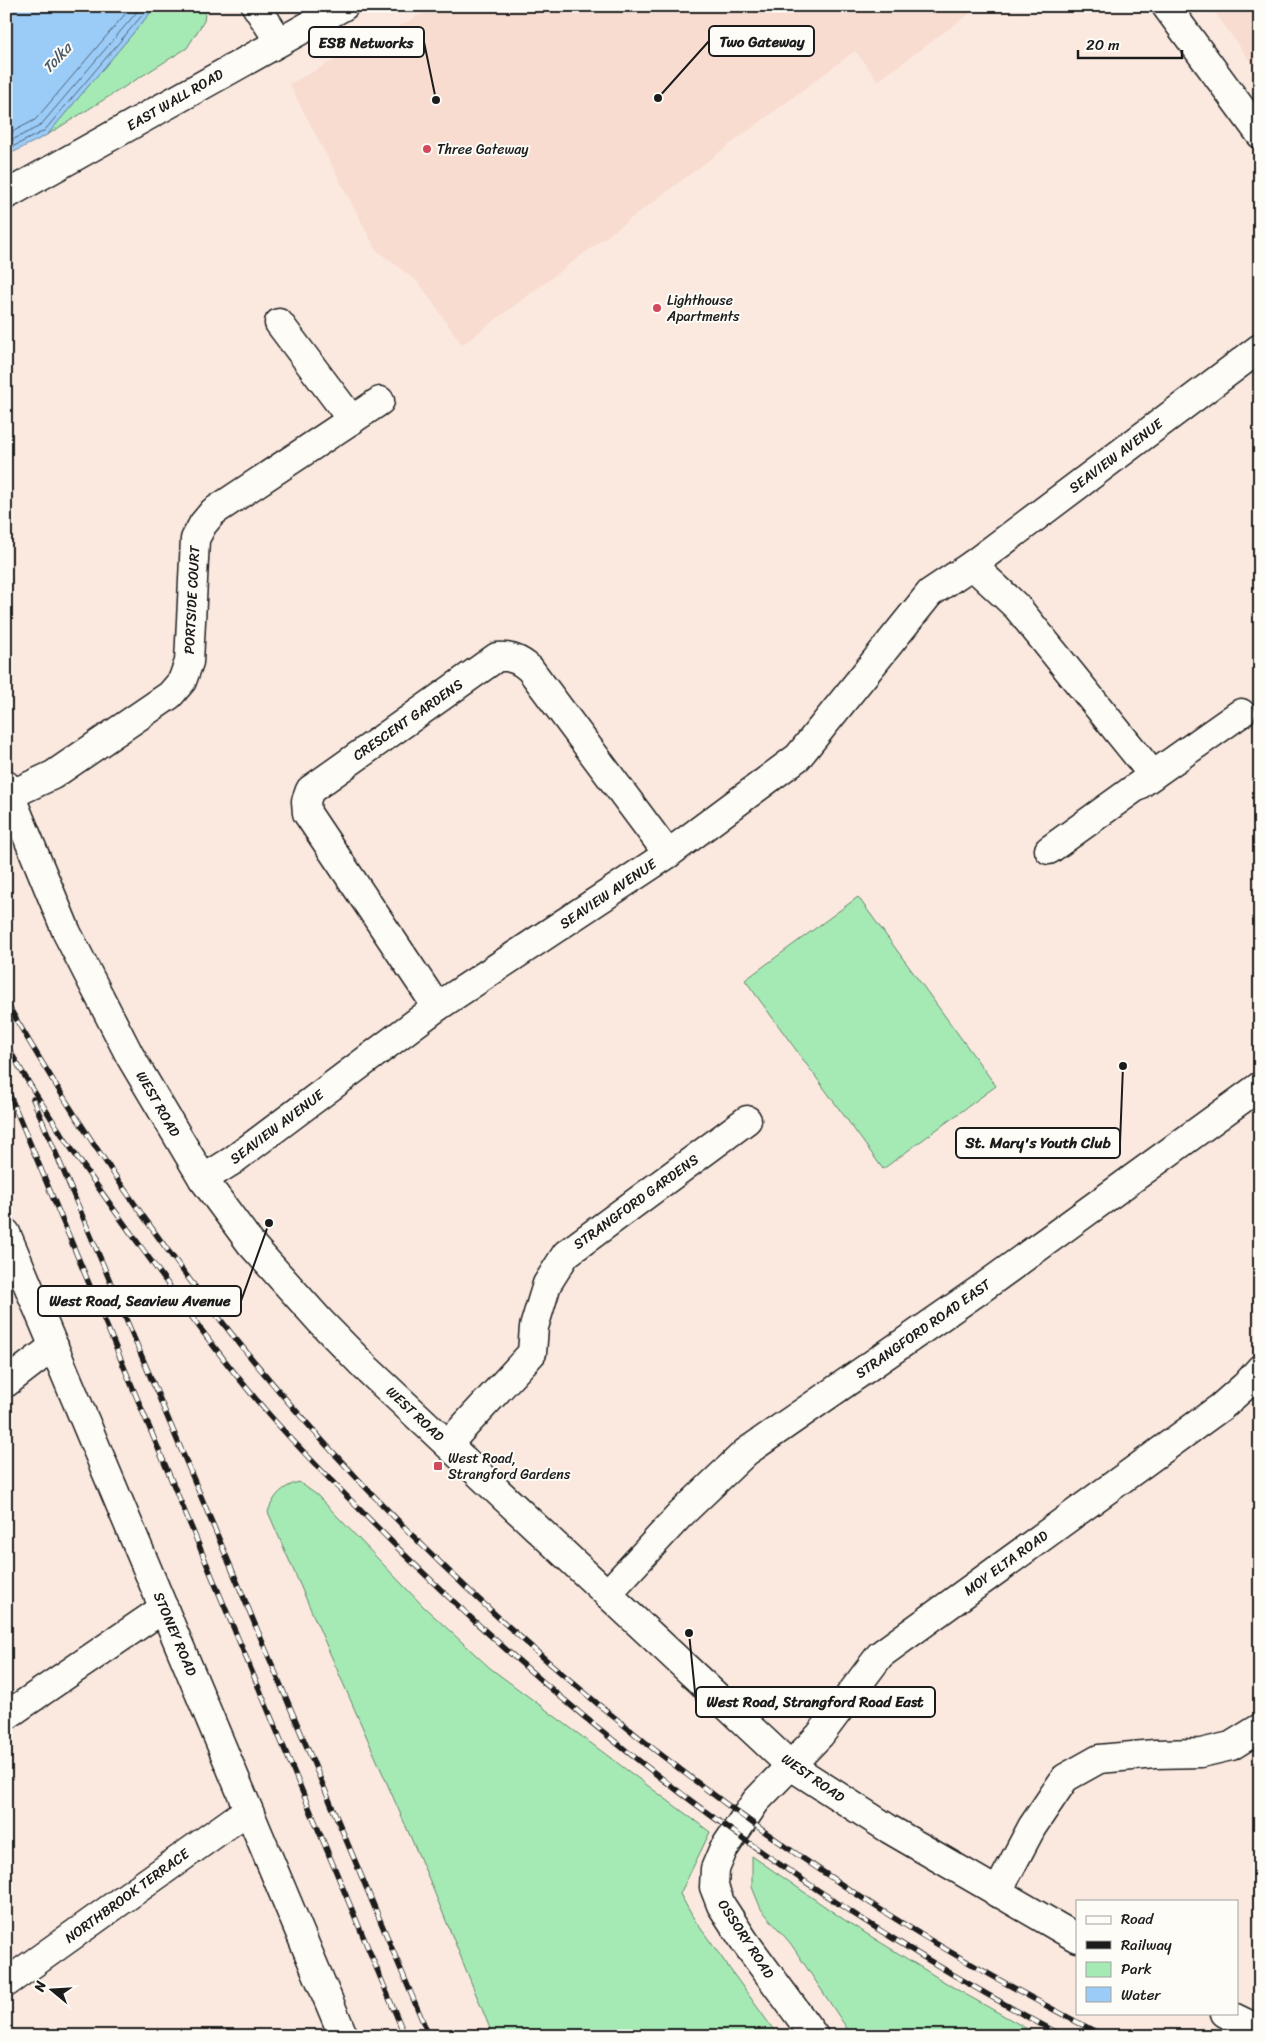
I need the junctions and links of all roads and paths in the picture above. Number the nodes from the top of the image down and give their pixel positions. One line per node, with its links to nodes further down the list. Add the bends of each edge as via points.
1 (256, 6): 4 (street)
2 (344, 6): 4 (street, EAST WALL ROAD)
3 (1166, 6): 5 (street)
4 (279, 41): 6 (street, EAST WALL ROAD)
5 (1260, 134)
6 (6, 195)
7 (279, 323): 10 (street)
8 (1260, 348): 11 (street, SEAVIEW AVENUE)
9 (380, 401): 10 (street, PORTSIDE COURT)
10 (352, 420): 14 (street, PORTSIDE COURT, via 213,512 203,524 195,539 189,662 182,681 170,695 53,776)
11 (972, 565): 13 (street, via 1017,607); 16 (street, SEAVIEW AVENUE, via 930,593 798,757)
12 (1242, 713): 13 (street)
13 (1152, 775): 15 (street)
14 (8, 790): 20 (street, WEST ROAD, via 67,932 130,1056)
15 (1049, 850)
16 (668, 854): 17 (street, SEAVIEW AVENUE); 17 (street, CRESCENT GARDENS, via 530,669 508,656 498,656 310,790 306,801 308,813)
17 (437, 1008): 20 (street, SEAVIEW AVENUE, via 232,1161)
18 (1260, 1086): 26 (street, STRANGFORD ROAD EAST, via 986,1285 746,1452 680,1515)
19 (747, 1120): 25 (street, STRANGFORD GARDENS, via 566,1254 547,1284 534,1327 532,1353)
20 (203, 1179): 25 (street, WEST ROAD, via 252,1244 320,1321)
21 (6, 1233): 22 (street, STONEY ROAD)
22 (54, 1346): 24 (street); 27 (street, STONEY ROAD)
23 (1253, 1377): 30 (street, MOY ELTA ROAD, via 1221,1407 880,1655 820,1735)
24 (6, 1383)
25 (448, 1444): 26 (street, WEST ROAD)
26 (608, 1594): 30 (street, WEST ROAD)
27 (164, 1608): 28 (street); 31 (street, STONEY ROAD)
28 (6, 1716)
29 (1260, 1728): 32 (street, via 1231,1746 1201,1753 1099,1759 1065,1778 1032,1828)
30 (791, 1766): 32 (street, WEST ROAD); 38 (street, OSSORY ROAD, via 756,1800 723,1850 715,1870 714,1887 721,1905 745,1942)
31 (248, 1810): 34 (street, NORTHBROOK TERRACE); 37 (street, STONEY ROAD)
32 (997, 1893): 33 (street, WEST ROAD)
33 (1076, 1937)
34 (6, 1982)
35 (1227, 2014): 36 (street)
36 (1260, 2030)
37 (343, 2035)
38 (814, 2036)

